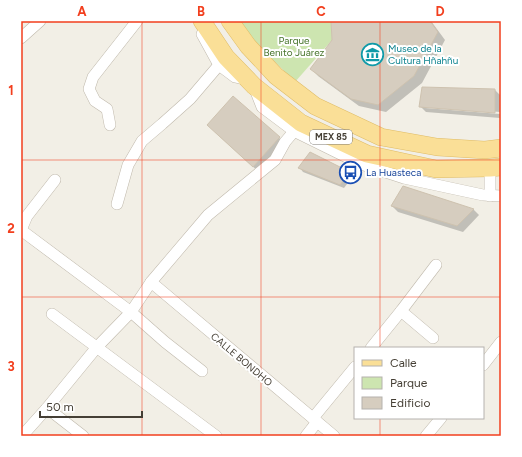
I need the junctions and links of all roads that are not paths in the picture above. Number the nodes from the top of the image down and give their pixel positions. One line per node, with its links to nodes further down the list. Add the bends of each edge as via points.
1 (40, 21): 6 (street)
2 (137, 21): 9 (street, via 93,77 90,89 95,101 107,109)
3 (195, 21): 7 (street)
4 (202, 21): 8 (main road, MEX 85, via 226,57)
5 (230, 21): 11 (main road, MEX 85, via 248,46 276,76 316,106 381,137 437,147 485,150)
6 (21, 38)
7 (219, 65): 8 (street, via 235,77); 16 (street, via 190,99 142,142 128,165)
8 (250, 83): 10 (main road, MEX 85)
9 (110, 125)
10 (297, 127): 13 (main road, MEX 85); 19 (street, via 275,160 208,215)
11 (501, 148)
12 (496, 167): 13 (main road, MEX 85, via 436,169); 15 (street)
13 (426, 175): 15 (street, via 483,195)
14 (55, 180): 17 (street, via 27,216)
15 (496, 196)
16 (117, 204)
17 (21, 230): 21 (street)
18 (436, 265): 20 (street)
19 (151, 282): 21 (street); 32 (street, CALLE BONDHO)
20 (401, 311): 23 (street); 26 (street)
21 (132, 312): 25 (street); 29 (street)
22 (52, 314): 25 (street)
23 (433, 338)
24 (501, 342): 27 (street)
25 (97, 347): 30 (street); 35 (street)
26 (372, 347)
27 (484, 364)
28 (354, 368): 32 (street)
29 (202, 371)
30 (47, 408): 33 (street); 34 (street)
31 (440, 419): 38 (street)
32 (315, 420): 36 (street); 37 (street, CALLE BONDHO)
33 (22, 436)
34 (83, 436)
35 (216, 436)
36 (306, 436)
37 (334, 436)
38 (426, 436)

